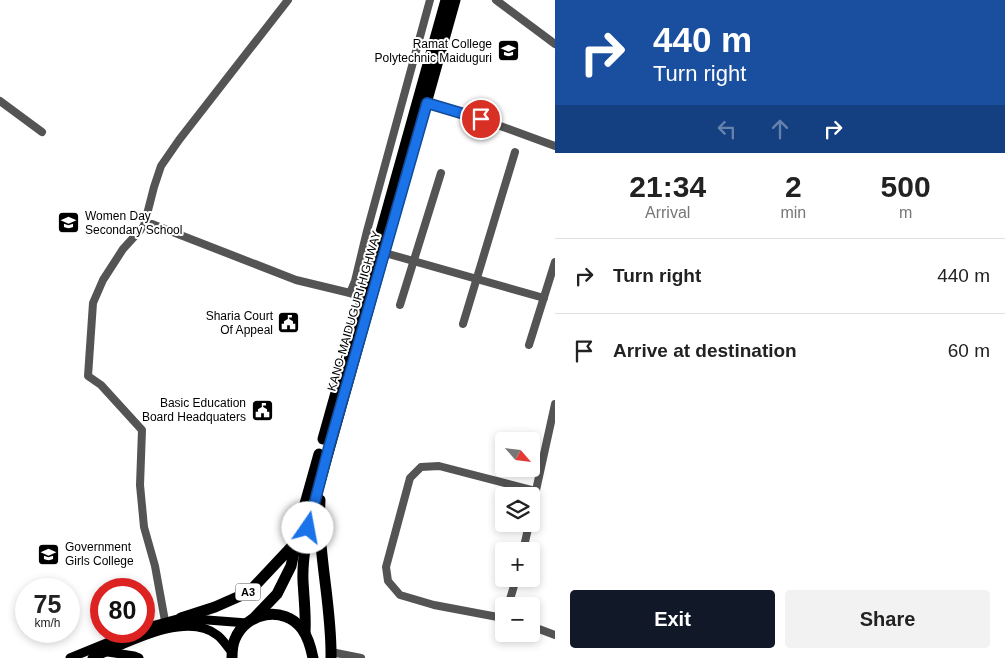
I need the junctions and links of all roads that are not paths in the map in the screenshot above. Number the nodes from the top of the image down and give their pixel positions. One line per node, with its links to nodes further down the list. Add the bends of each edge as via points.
1 (288, 0): 13 (street, via 161,166)
2 (430, 0): 18 (street)
3 (446, 0): 8 (highway, KANO-MAIDUGURI HIGHWAY / A3)
4 (455, 0): 8 (highway, KANO-MAIDUGURI HIGHWAY / A3)
5 (496, 0): 6 (street)
6 (555, 44)
7 (0, 101): 9 (street)
8 (422, 102): 10 (street); 14 (highway, KANO-MAIDUGURI HIGHWAY / A3); 19 (highway, KANO-MAIDUGURI HIGHWAY / A3)
9 (42, 132)
10 (555, 146)
11 (515, 152): 17 (street)
12 (441, 173): 15 (street)
13 (144, 226): 18 (street, via 152,224 296,280); 31 (street, via 123,249 103,280 94,303 88,376 101,385 142,430 140,485 144,527)
14 (385, 253): 15 (street); 25 (highway, KANO-MAIDUGURI HIGHWAY / A3)
15 (414, 260): 17 (street); 21 (street)
16 (555, 262): 20 (street)
17 (477, 278): 20 (street); 22 (street)
18 (350, 293): 19 (street)
19 (363, 298): 28 (highway, KANO-MAIDUGURI HIGHWAY / A3)
20 (544, 298): 23 (street)
21 (400, 305)
22 (464, 324)
23 (530, 345)
24 (555, 404): 27 (street)
25 (321, 475): 35 (highway, KANO-MAIDUGURI HIGHWAY / A3, via 305,548); 40 (highway, A3, via 319,521)
26 (520, 487): 29 (street, via 439,466 421,467 410,478 386,567 388,581 400,595)
27 (537, 487)
28 (297, 541): 30 (highway, A3, via 249,592); 32 (highway, KANO-MAIDUGURI HIGHWAY / A3, via 291,566 277,594)
29 (495, 616)
30 (181, 618): 31 (main road); 32 (main road)
31 (165, 621): 33 (main road)
32 (250, 621): 35 (highway, A3, via 266,614 281,615 294,621); 39 (highway, A3, via 238,633)
33 (155, 624)
34 (540, 629): 36 (street)
35 (305, 632): 44 (highway, A3)
36 (555, 635)
37 (107, 643): 41 (main road)
38 (108, 652): 39 (main road, via 167,629 192,625 218,635); 42 (main road); 43 (main road)
39 (232, 655)
40 (331, 655): 45 (street)
41 (70, 658)
42 (92, 658)
43 (139, 658)
44 (313, 658)
45 (361, 658)

